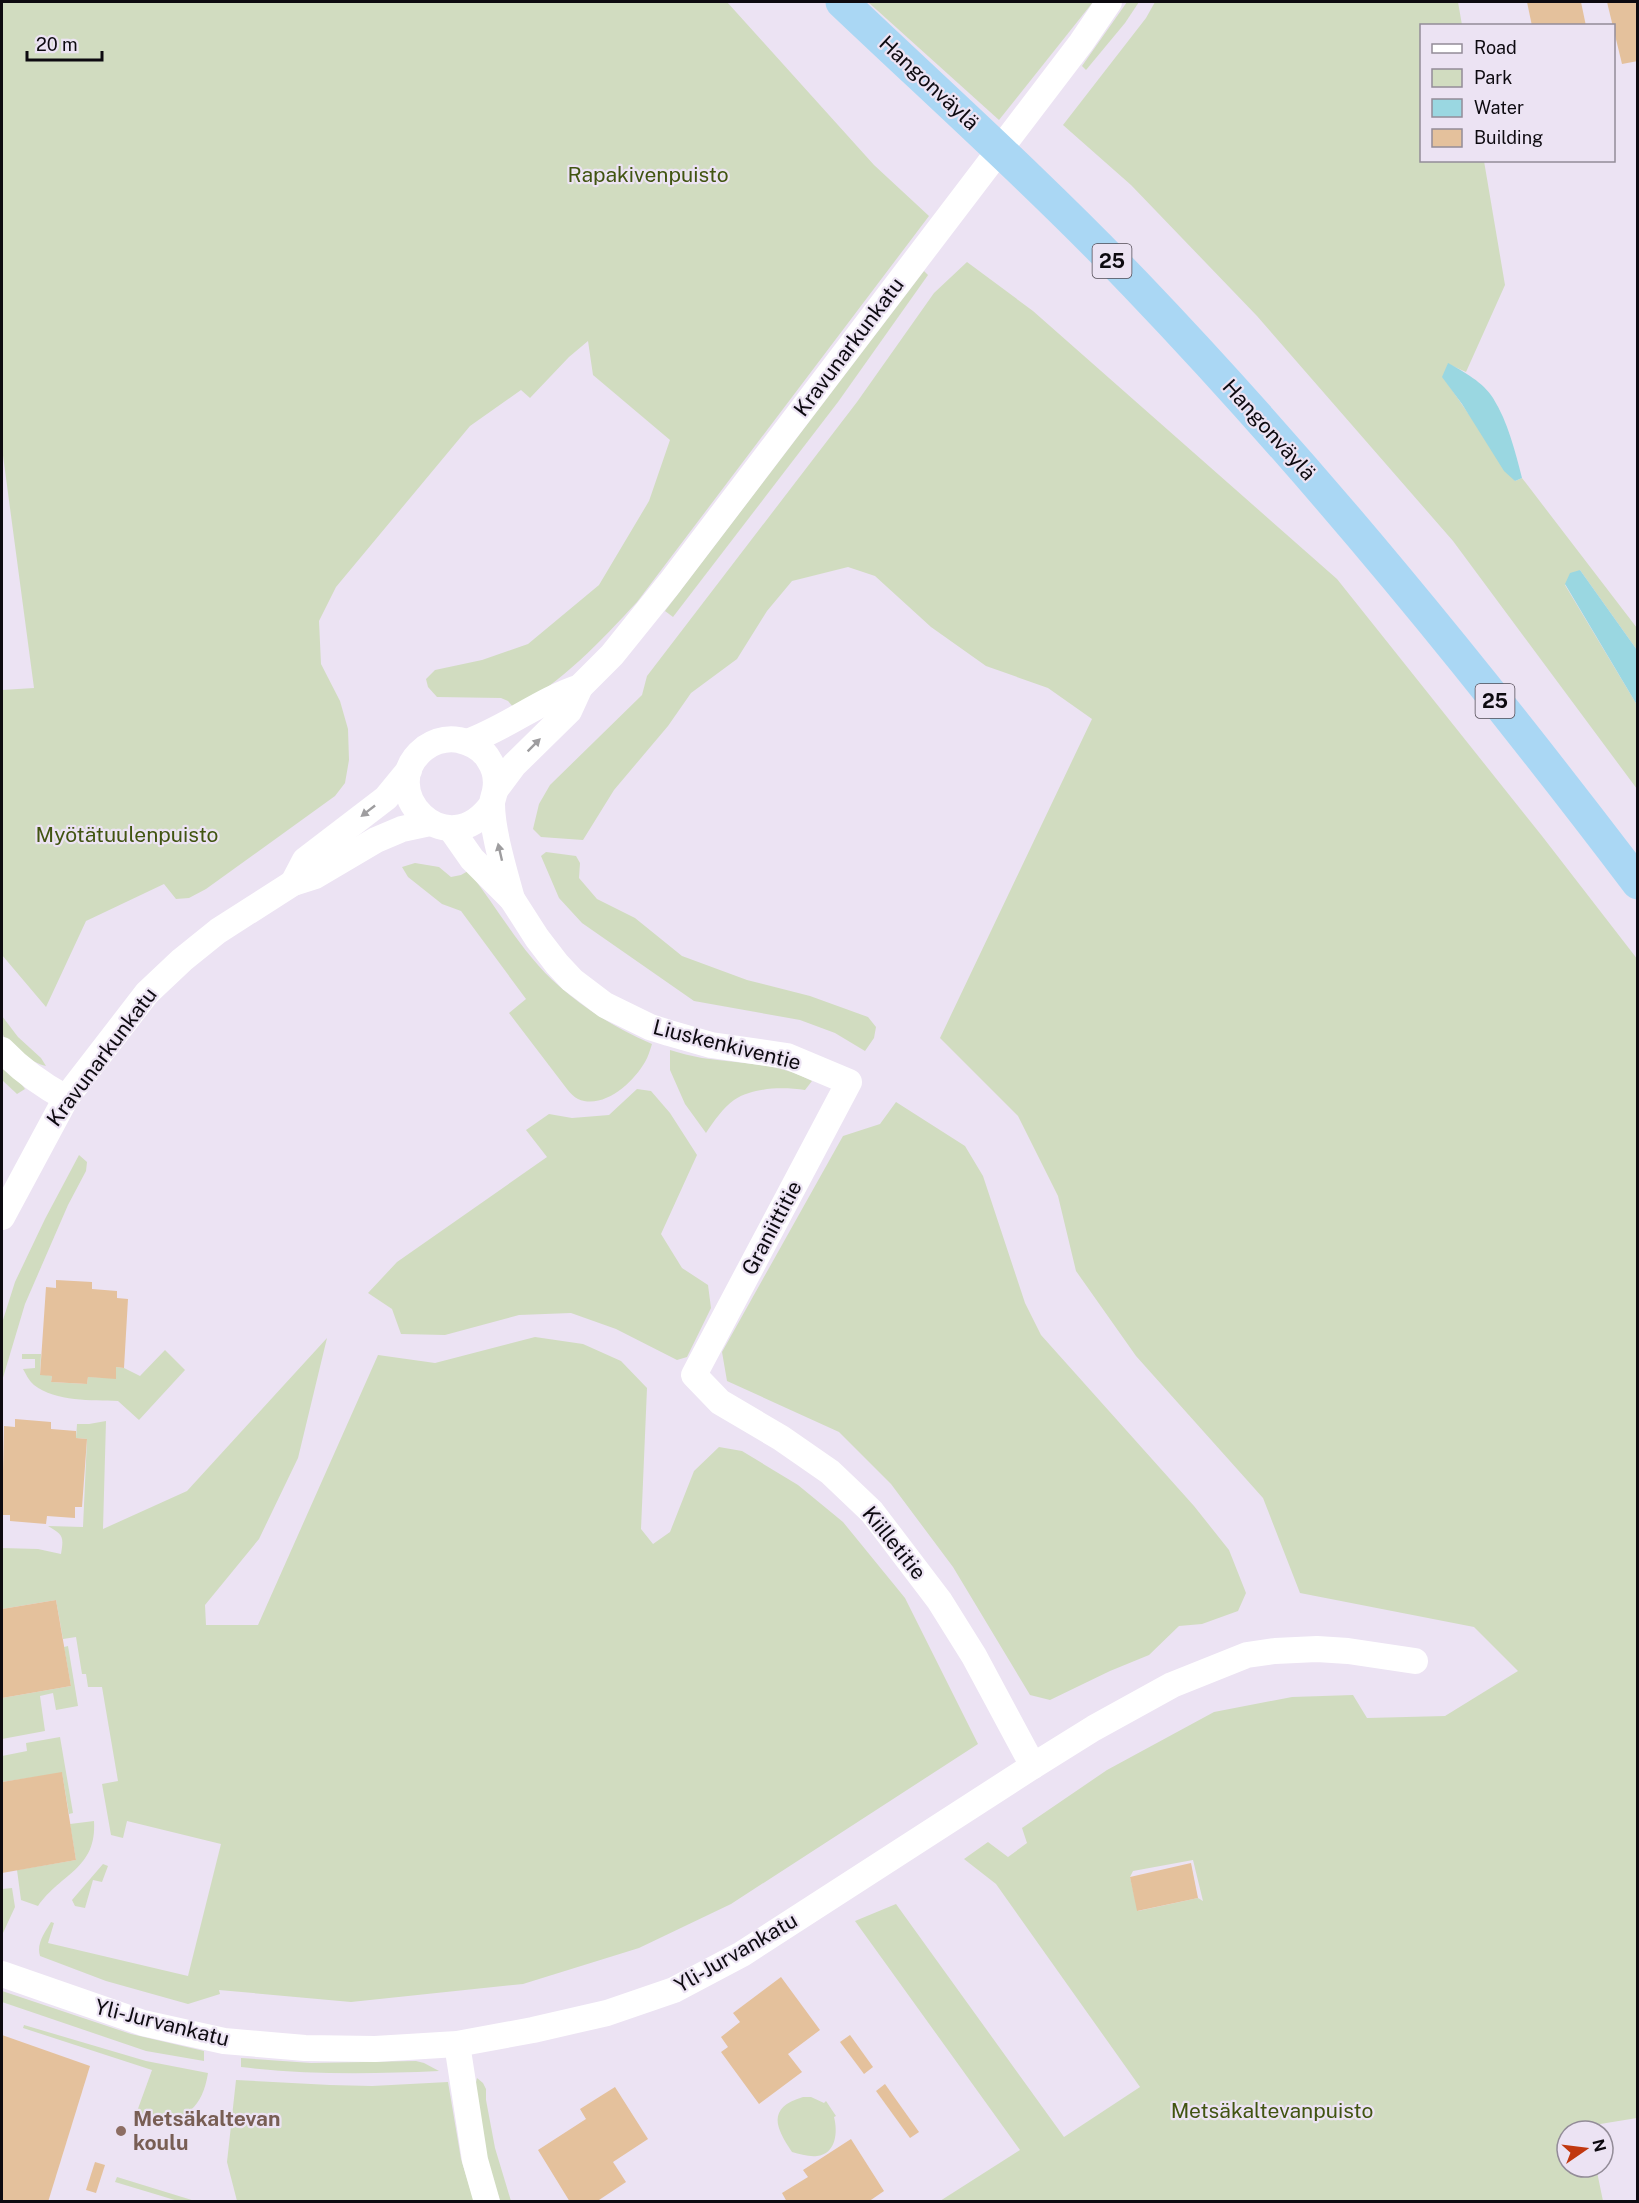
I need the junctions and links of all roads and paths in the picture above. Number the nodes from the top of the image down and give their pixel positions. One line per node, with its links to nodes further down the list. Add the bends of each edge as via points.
1 (1109, 2): 3 (street, Kravunarkunkatu, via 670,583 612,655)
2 (846, 7): 9 (highway, Hangonväylä / 25, via 1080,228 1236,392 1445,636)
3 (580, 687): 4 (street, Kravunarkunkatu); 6 (street, Kravunarkunkatu, one-way to 3, via 514,765 569,711)
4 (467, 742): 5 (street, via 441,740 429,745); 6 (street, via 490,761 495,775)
5 (409, 770): 7 (street, via 410,800 418,813); 8 (street, Kravunarkunkatu, one-way to 8, via 386,798 305,860)
6 (494, 797): 7 (street, via 475,822 463,827); 10 (street, Liuskenkiventie, one-way to 6, via 498,846)
7 (440, 826): 8 (street, Kravunarkunkatu, via 402,829 315,876); 10 (street, Liuskenkiventie)
8 (292, 883): 13 (street, Kravunarkunkatu, via 218,932 147,993)
9 (1638, 883)
10 (512, 899): 12 (street, Liuskenkiventie, via 565,972 605,1005 669,1034 711,1045 787,1056)
11 (2, 1050): 13 (street, via 16,1065)
12 (849, 1082): 15 (street, Graniittitie)
13 (66, 1098): 14 (street, Kravunarkunkatu)
14 (2, 1217)
15 (694, 1375): 17 (street, Kiilletitie, via 720,1402 830,1472 872,1512 939,1600)
16 (1415, 1661): 17 (street, Yli-Jurvankatu, via 1317,1649 1247,1655 1172,1684)
17 (1033, 1766): 19 (street, Yli-Jurvankatu, via 708,1974 607,2013)
18 (2, 1974): 19 (street, Yli-Jurvankatu, via 143,2023 224,2042 375,2049)
19 (457, 2044): 20 (street, via 475,2160)
20 (487, 2202)

